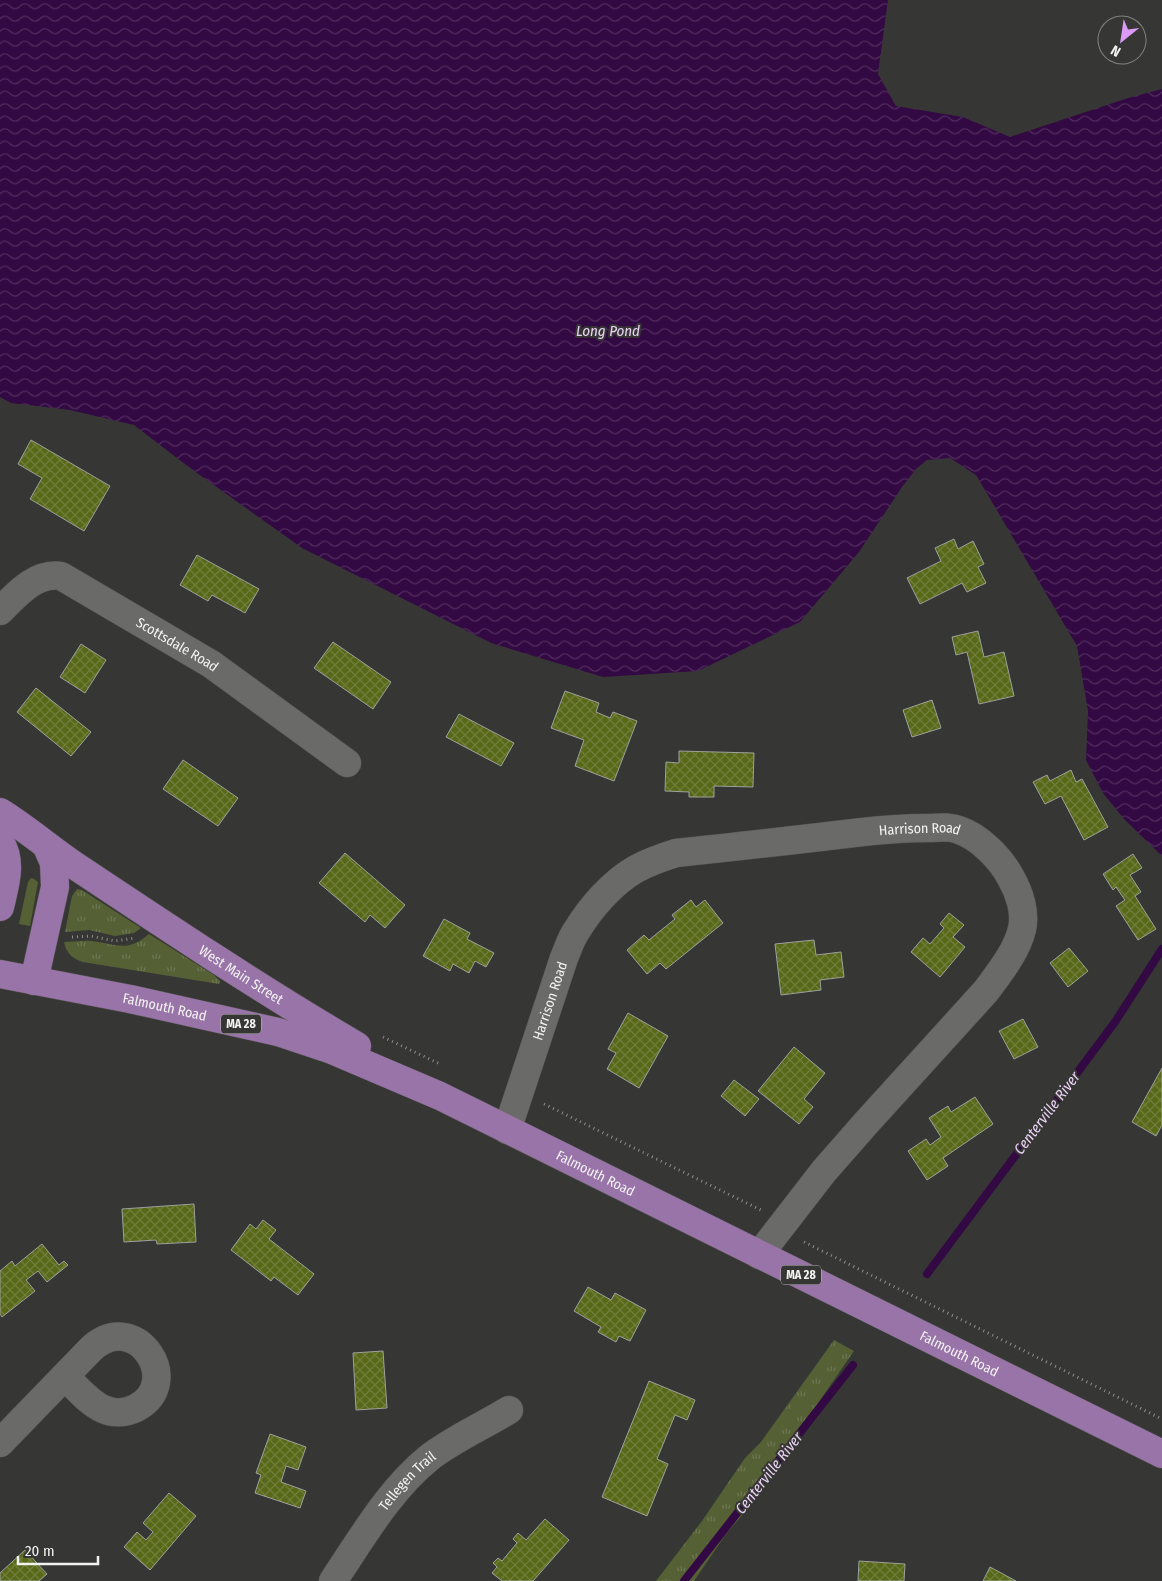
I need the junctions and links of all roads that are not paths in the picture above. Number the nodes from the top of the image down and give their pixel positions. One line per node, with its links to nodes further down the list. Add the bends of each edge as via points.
1 (0, 611): 2 (street, Scottsdale Road, via 34,581 44,576 62,576 211,664)
2 (347, 763)
3 (0, 812): 5 (main road, West Main Street)
4 (0, 842): 6 (main road, via 8,869)
5 (47, 847): 8 (main road, via 54,863 55,887); 9 (main road, West Main Street, via 318,1023)
6 (0, 907)
7 (0, 974): 8 (main road, Falmouth Road / MA 28)
8 (34, 981): 9 (main road, Falmouth Road / MA 28, via 278,1032 332,1050)
9 (440, 1096): 10 (main road, Falmouth Road / MA 28)
10 (506, 1130): 11 (main road, Falmouth Road / MA 28); 11 (street, Harrison Road, via 576,931 617,883 635,869 676,853 886,829 948,828 969,834 992,853 1018,890 1023,928 1015,947 986,991 824,1171)
11 (760, 1255): 15 (main road, Falmouth Road / MA 28)
12 (65, 1376): 14 (street)
13 (509, 1410): 16 (street, Tellegen Trail, via 456,1439 409,1477 382,1509)
14 (0, 1443)
15 (1162, 1454)
16 (332, 1581)

